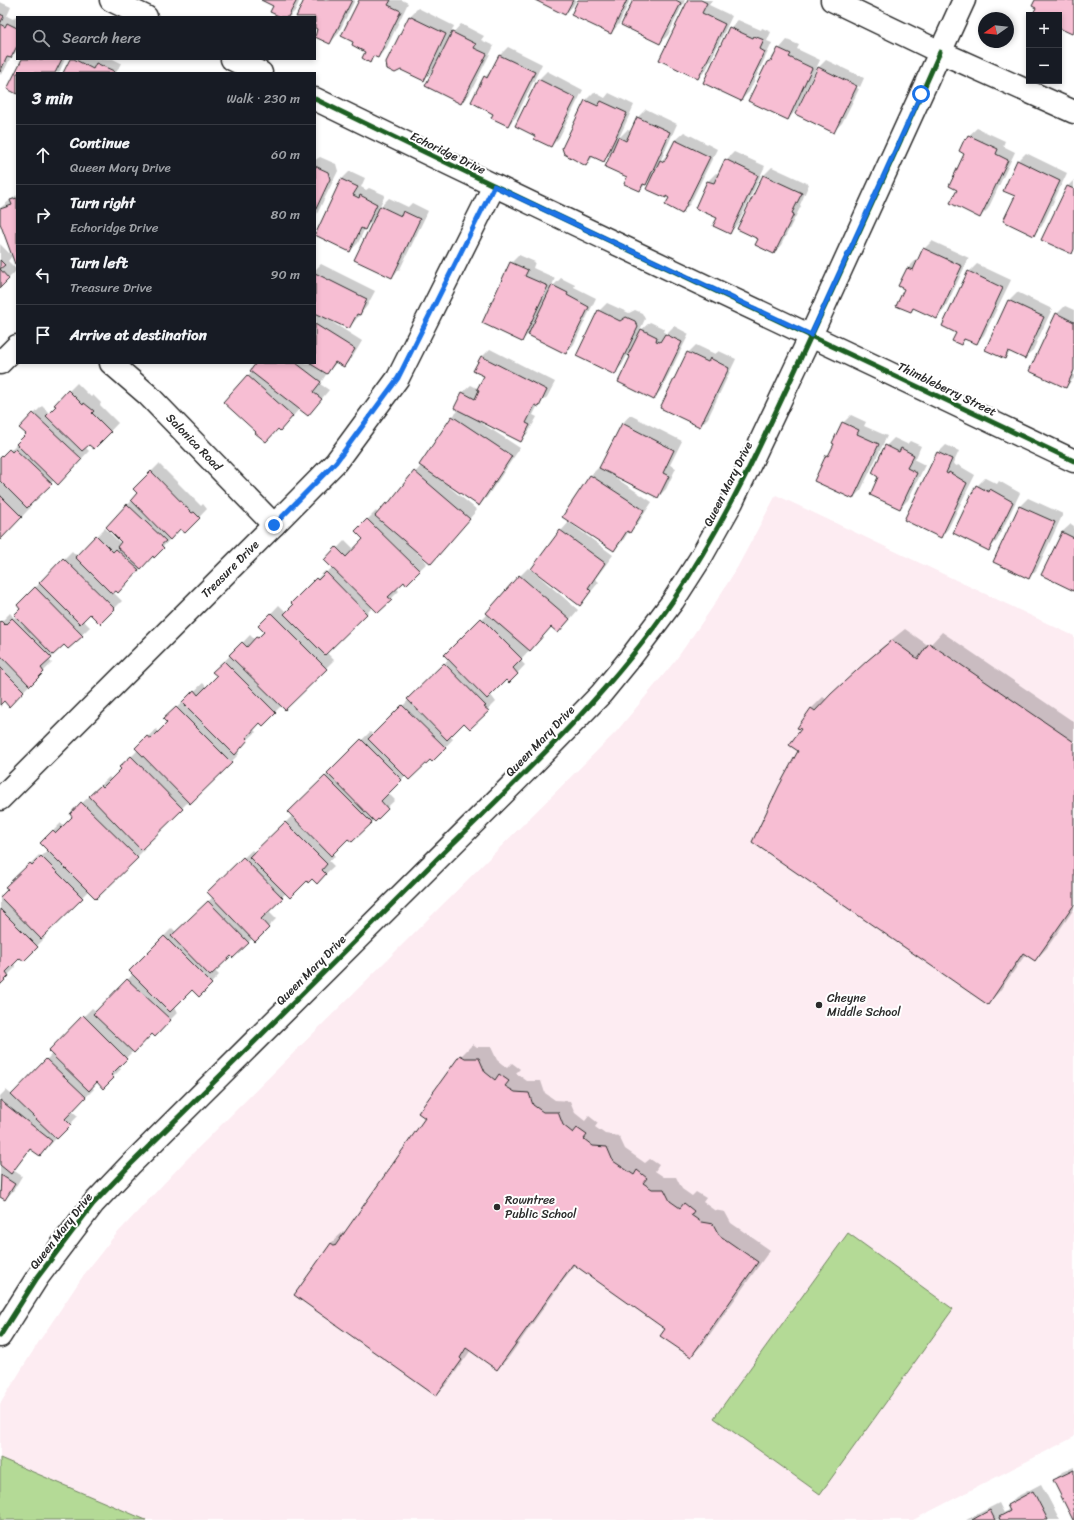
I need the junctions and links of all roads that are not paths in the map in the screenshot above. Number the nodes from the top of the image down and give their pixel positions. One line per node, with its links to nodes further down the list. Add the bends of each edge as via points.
1 (111, 0): 4 (street)
2 (832, 0): 5 (street)
3 (964, 0): 5 (street, Queen Mary Drive)
4 (144, 16)
5 (940, 52): 9 (street); 11 (street, Queen Mary Drive)
6 (234, 60): 7 (street)
7 (259, 72)
8 (316, 99): 10 (street, Echoridge Drive)
9 (1074, 112)
10 (494, 186): 11 (street, Echoridge Drive); 16 (street, Treasure Drive, via 398,378 336,462)
11 (811, 335): 15 (street, Thimbleberry Street); 18 (street, Queen Mary Drive, via 721,522 673,601 628,661 601,694 529,768 93,1204 37,1278)
12 (16, 347): 13 (street)
13 (0, 363)
14 (112, 364): 16 (street, Salonica Road, via 148,395)
15 (1074, 461)
16 (274, 525): 17 (street, Treasure Drive)
17 (0, 798)
18 (0, 1336)

